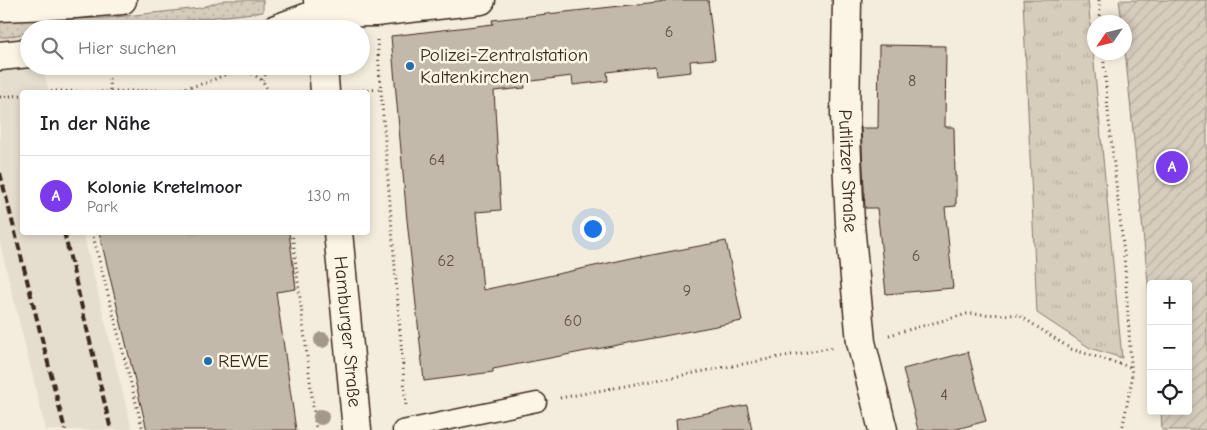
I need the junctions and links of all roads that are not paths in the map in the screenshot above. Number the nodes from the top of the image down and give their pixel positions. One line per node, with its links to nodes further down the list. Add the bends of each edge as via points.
1 (122, 0): 5 (street)
2 (295, 0): 6 (street)
3 (481, 0): 6 (street, via 374,12)
4 (847, 0): 16 (street, Putlitzer Straße, via 845,115 850,224 861,342)
5 (0, 7)
6 (319, 14): 7 (street)
7 (302, 20)
8 (20, 55): 9 (street)
9 (0, 56)
10 (323, 75): 11 (street)
11 (324, 90)
12 (338, 235): 14 (street, Hamburger Straße)
13 (537, 402): 15 (lane)
14 (357, 430)
15 (405, 430)
16 (882, 430)

